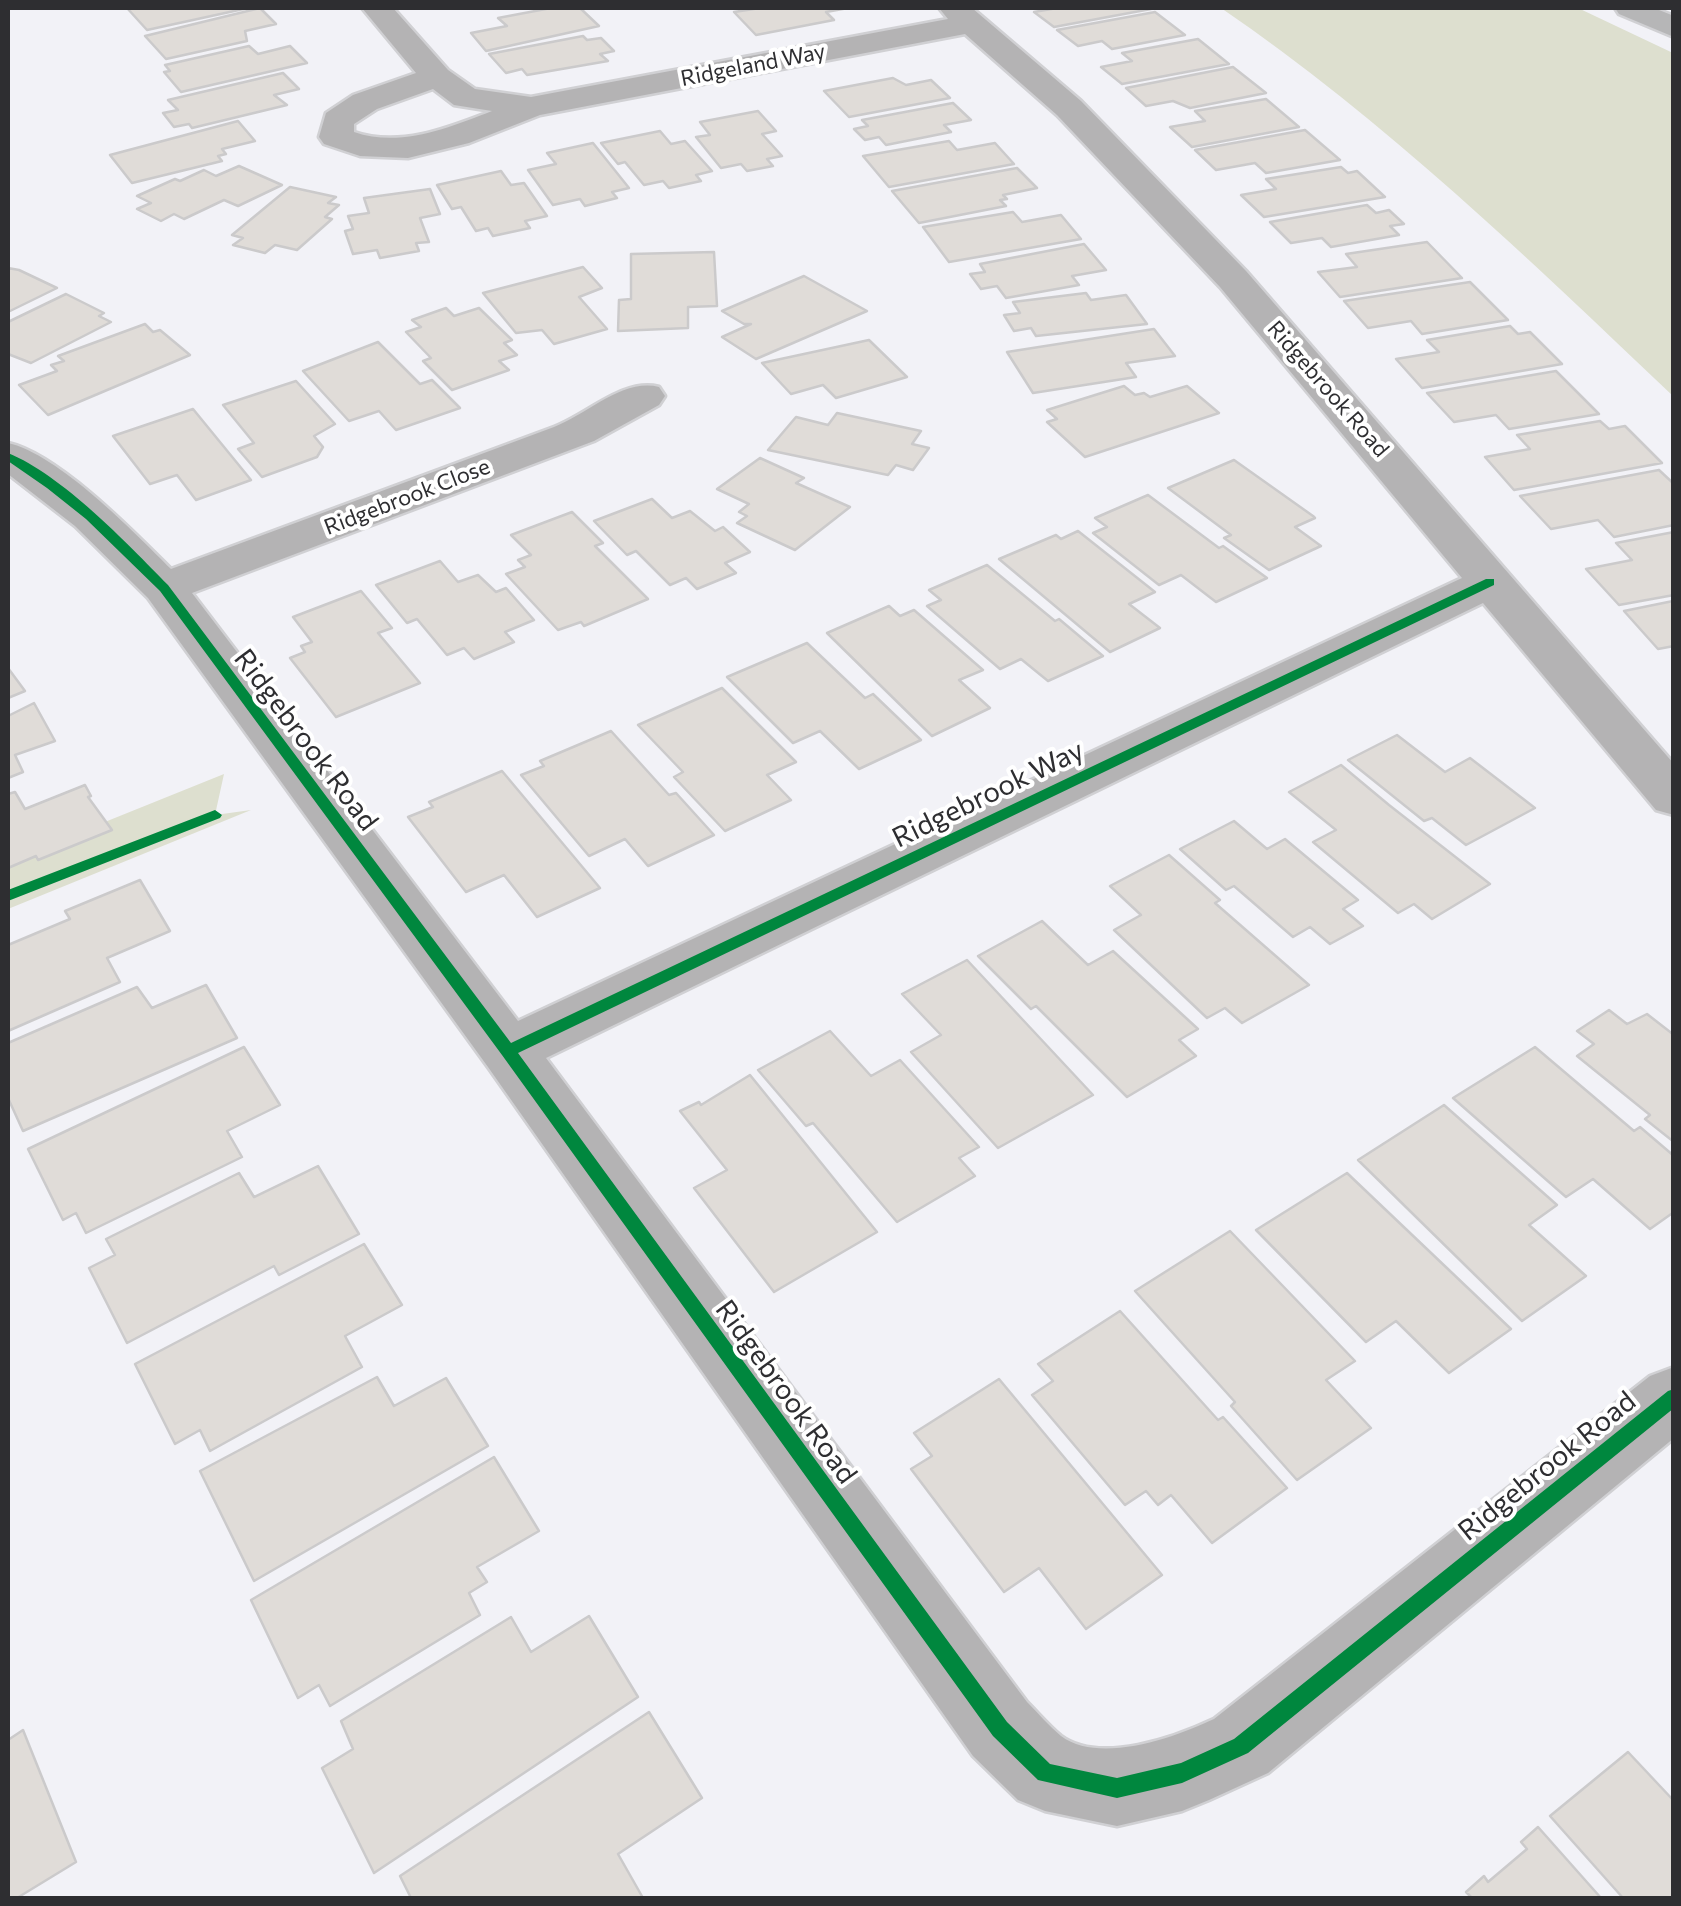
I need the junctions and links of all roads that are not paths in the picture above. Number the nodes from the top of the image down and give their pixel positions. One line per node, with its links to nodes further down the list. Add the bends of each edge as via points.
1 (377, 8): 5 (street, Ridgeland Way)
2 (1630, 8): 4 (main road)
3 (964, 15): 6 (street, Ridgeland Way); 9 (street, Ridgebrook Road, via 1069,108 1233,279)
4 (1674, 28)
5 (437, 76): 6 (street, Ridgeland Way, via 466,98); 6 (street, Ridgeland Way, via 365,102 338,120 336,137 360,148 390,150 466,133)
6 (532, 107)
7 (645, 396): 10 (street, Ridgebrook Close, via 579,432)
8 (8, 456): 10 (street, Ridgebrook Road, via 56,485)
9 (1490, 582): 11 (street, Ridgebrook Road); 12 (street, Ridgebrook Way)
10 (164, 588): 12 (street, Ridgebrook Road)
11 (1674, 798)
12 (508, 1051): 13 (street, Ridgebrook Road, via 1000,1730 1045,1773 1117,1788 1182,1773 1241,1746)
13 (1674, 1397)

